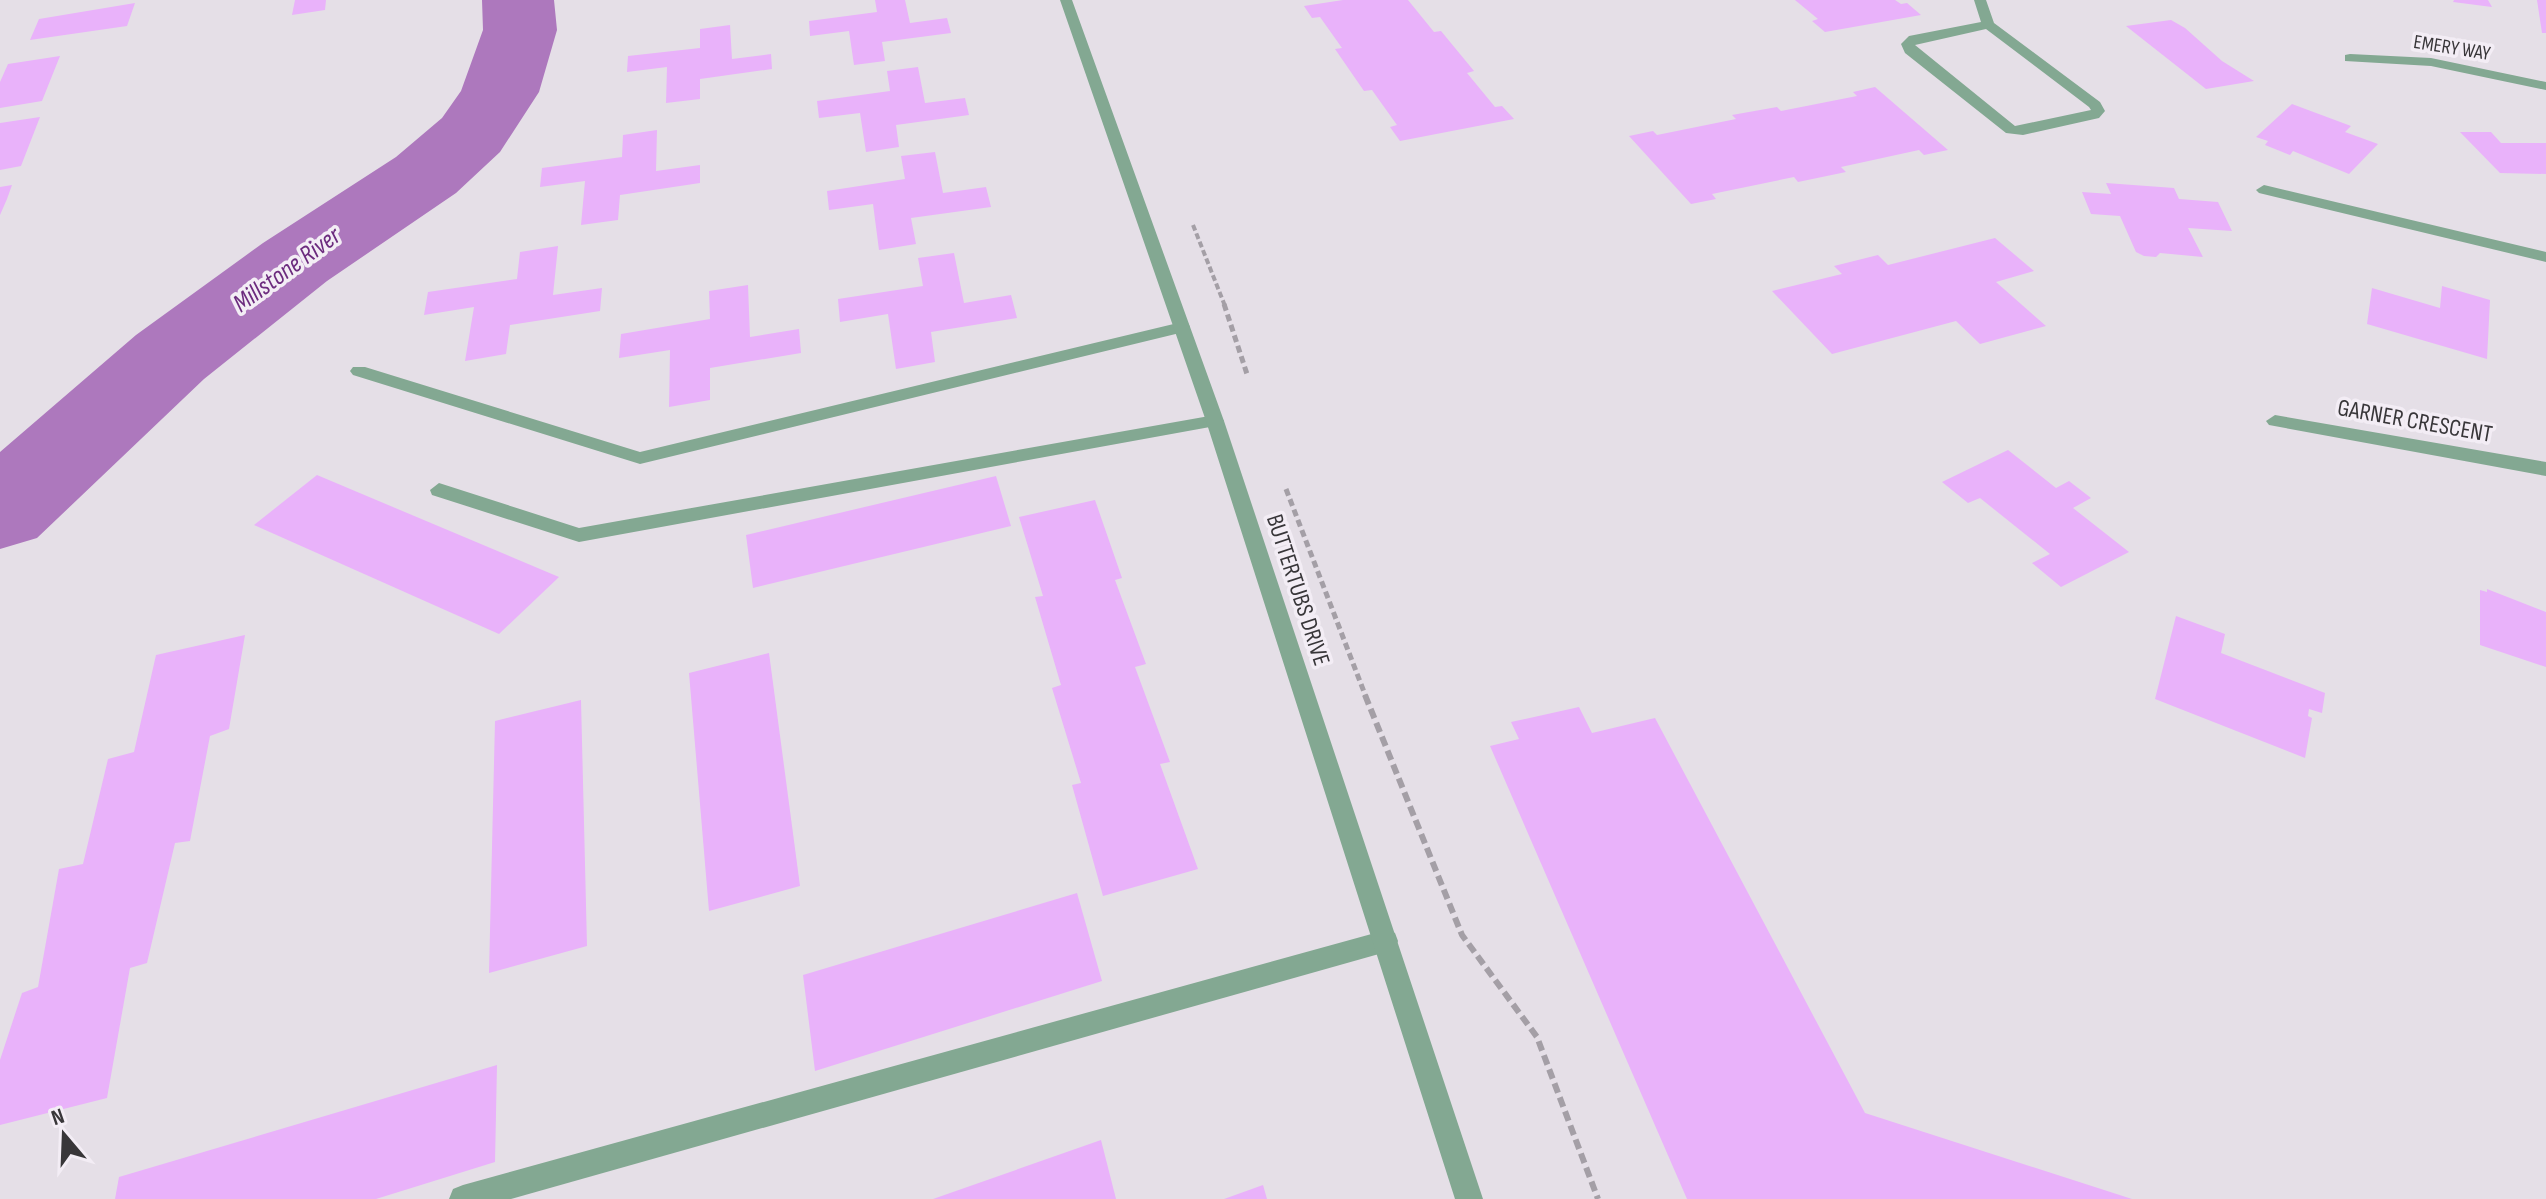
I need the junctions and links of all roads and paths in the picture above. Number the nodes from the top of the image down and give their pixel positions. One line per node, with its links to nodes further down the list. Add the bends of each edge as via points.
1 (1066, 0): 9 (street, BUTTERTUBS DRIVE)
2 (1980, 0): 3 (street)
3 (1988, 25): 3 (street, via 1908,44 2011,130 2098,111)
4 (2350, 58): 5 (street, EMERY WAY, via 2431,62)
5 (2546, 86)
6 (2264, 190): 8 (street)
7 (1192, 222): 11 (path)
8 (2546, 257)
9 (1182, 327): 10 (street, via 640,458); 12 (street, BUTTERTUBS DRIVE)
10 (359, 371)
11 (1249, 382)
12 (1215, 421): 16 (street, via 579,535); 17 (street, BUTTERTUBS DRIVE)
13 (2275, 421): 14 (street, GARNER CRESCENT)
14 (2546, 469)
15 (1285, 486): 20 (path, via 1462,935 1537,1037)
16 (439, 490)
17 (1386, 941): 18 (street); 19 (street, BUTTERTUBS DRIVE)
18 (463, 1199)
19 (1469, 1199)
20 (1598, 1199)

